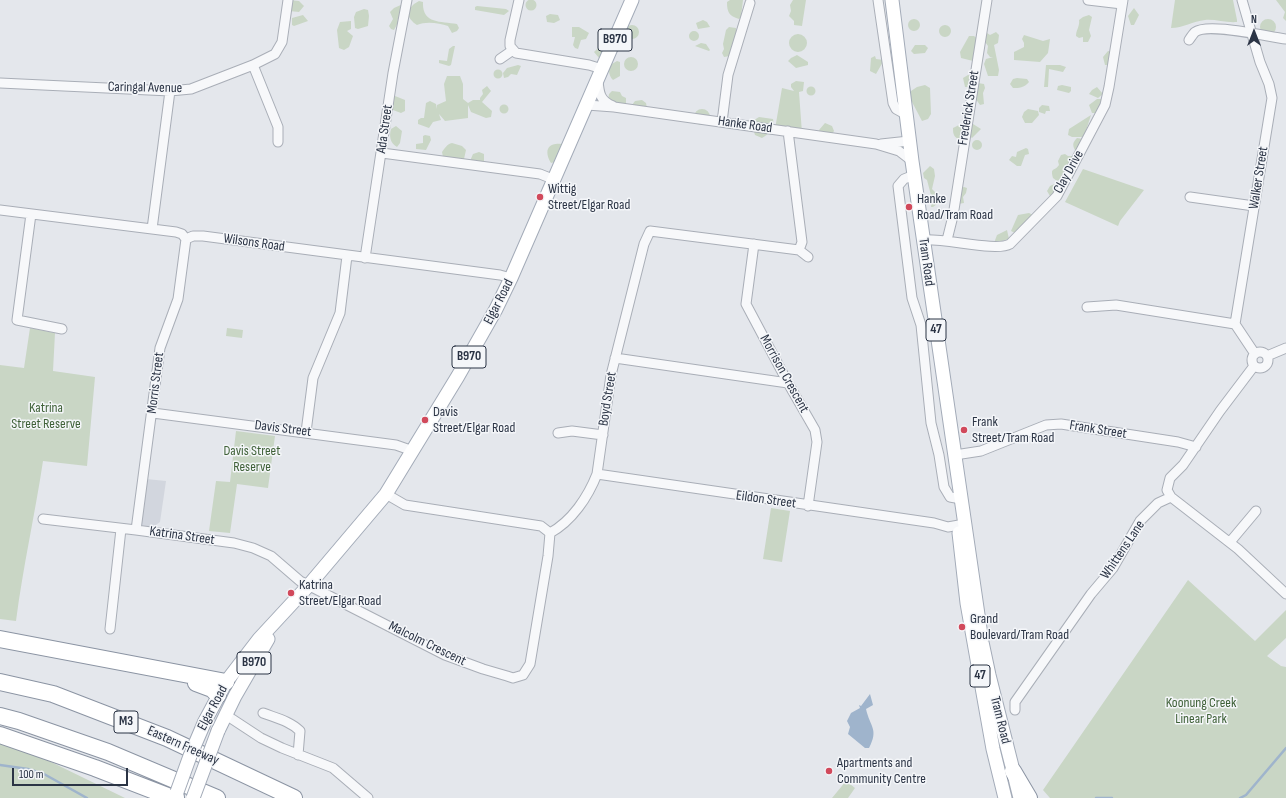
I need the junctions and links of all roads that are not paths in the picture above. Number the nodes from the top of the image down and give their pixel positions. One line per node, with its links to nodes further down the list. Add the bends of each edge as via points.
1 (288, 0): 17 (street, Caringal Avenue, via 282,42 275,54)
2 (407, 0): 29 (street, Ada Street, via 394,65)
3 (519, 0): 15 (street, via 510,40)
4 (632, 0): 18 (main road, Elgar Road / B970)
5 (878, 0): 23 (street, via 893,103 896,109)
6 (892, 0): 23 (main road, Tram Road / 47)
7 (987, 0): 40 (street, Frederick Street)
8 (1088, 0): 10 (street)
9 (1242, 0): 12 (street, Walker Street)
10 (1122, 2): 40 (street, Clay Drive, via 1108,97 1057,196 1006,247)
11 (750, 3): 24 (street, via 728,75)
12 (1252, 34): 13 (street, via 1205,28 1194,32); 14 (street); 34 (street, Walker Street, via 1272,98)
13 (1190, 40)
14 (1286, 40)
15 (513, 50): 16 (street); 18 (street, via 522,56 589,65)
16 (500, 59)
17 (253, 65): 20 (street, Caringal Avenue, via 191,89); 27 (street, via 278,127)
18 (600, 75): 21 (main road, Elgar Road / B970); 22 (street, via 601,98)
19 (0, 83): 20 (street, Caringal Avenue)
20 (170, 91): 37 (street)
21 (587, 105): 22 (street, Hanke Road); 32 (main road, Elgar Road / B970)
22 (614, 107): 24 (street, Hanke Road)
23 (905, 114): 26 (main road, Tram Road / 47)
24 (722, 122): 25 (street, Hanke Road)
25 (788, 131): 28 (street, Hanke Road); 42 (street, via 802,242)
26 (909, 141): 28 (street, Hanke Road); 30 (main road, Tram Road / 47)
27 (278, 142)
28 (876, 144): 30 (street, Hanke Road, via 899,151)
29 (382, 153): 32 (street, via 540,174); 45 (street, Ada Street)
30 (912, 161): 31 (main road, Tram Road / 47)
31 (914, 175): 39 (main road, Tram Road / 47); 66 (street, via 904,179 898,186 912,298 921,325 931,423 940,455 944,487 950,497)
32 (555, 180): 46 (main road, Elgar Road / B970)
33 (1190, 197): 34 (street)
34 (1254, 206): 48 (street, Walker Street)
35 (0, 210): 36 (street, Wilsons Road)
36 (31, 214): 37 (street, Wilsons Road); 49 (street, via 17,320)
37 (152, 228): 38 (street, Wilsons Road, via 176,232)
38 (186, 238): 43 (street, Wilsons Road, via 203,236); 56 (street, Morris Street, via 178,299 160,348)
39 (923, 240): 40 (street, Clay Drive); 62 (main road, Tram Road / 47)
40 (949, 240)
41 (754, 244): 42 (street, Boyd Street); 53 (street, Boyd Street, via 650,231 644,244); 55 (street, Morrison Crescent, via 746,304)
42 (799, 250): 44 (street)
43 (347, 256): 45 (street, Wilsons Road); 57 (street, via 340,313 313,378)
44 (808, 257)
45 (365, 258): 46 (street, Wilsons Road)
46 (511, 278): 61 (main road, Elgar Road / B970, via 492,316)
47 (1087, 307): 48 (street, via 1116,305)
48 (1235, 324): 51 (street)
49 (62, 329)
50 (1286, 348): 52 (street)
51 (1255, 354): 52 (street, via 1263,353); 54 (street, via 1252,360)
52 (1267, 356): 54 (street, via 1265,366)
53 (615, 358): 55 (street); 59 (street, Boyd Street)
54 (1254, 366): 60 (street)
55 (788, 383): 67 (street, Morrison Crescent, via 815,430 818,442)
56 (152, 413): 57 (street, Davis Street); 72 (street, Morris Street)
57 (306, 432): 61 (street, Davis Street, via 396,445)
58 (558, 434): 59 (street, via 572,431)
59 (603, 435): 63 (street, Boyd Street)
60 (1196, 447): 62 (street, Frank Street, via 1061,424 1046,424 981,451 970,459); 65 (street, via 1184,466 1170,478 1168,490)
61 (413, 451): 64 (main road, Elgar Road / B970)
62 (955, 459): 66 (main road, Tram Road / 47)
63 (597, 474): 67 (street, Eildon Street); 73 (street, Boyd Street, via 592,487 570,519)
64 (386, 494): 73 (street, via 405,505 541,526); 75 (main road, Elgar Road / B970)
65 (1171, 497): 74 (street); 83 (street, Whittens Lane, via 1158,503 1140,521 1113,568 1091,594)
66 (961, 499): 70 (main road, Tram Road / 47)
67 (808, 506): 70 (street, Eildon Street, via 948,527)
68 (1256, 511): 74 (street)
69 (43, 518): 71 (street, Katrina Street)
70 (962, 522): 77 (main road, Tram Road / 47, via 962,566)
71 (121, 529): 72 (street, Katrina Street); 79 (street)
72 (136, 530): 75 (street, Katrina Street, via 234,543 253,548 272,556 300,581)
73 (550, 533): 75 (street, Malcolm Crescent, via 530,664 527,672 513,678 464,663)
74 (1230, 542): 76 (street)
75 (309, 585): 78 (main road, Elgar Road / B970)
76 (1286, 594)
77 (970, 599): 90 (main road, Tram Road / 47); 96 (main road, Tram Road / 47, via 993,749)
78 (285, 612): 82 (main road, Elgar Road / B970, via 259,639); 85 (main road, Elgar Road / B970)
79 (110, 630)
80 (0, 639): 82 (highway, via 143,667)
81 (0, 682): 94 (highway, Eastern Freeway / M3, via 53,694 167,738)
82 (222, 688): 85 (main road); 91 (main road, Elgar Road / B970, bridge, via 190,756)
83 (1013, 702)
84 (263, 713): 88 (street, via 285,721 300,731)
85 (226, 714): 88 (street, via 261,738); 91 (main road, Elgar Road / B970, bridge, via 200,777)
86 (0, 716): 93 (highway, M3, via 108,752)
87 (0, 735): 89 (highway)
88 (298, 755): 95 (street, via 333,768)
89 (76, 762): 91 (highway, via 170,797); 92 (highway)
90 (1013, 771): 97 (main road, Tram Road / 47); 98 (highway)
91 (181, 796)
92 (140, 798)
93 (216, 798)
94 (294, 798)
95 (368, 798)
96 (1005, 798)
97 (1020, 798)
98 (1028, 798)

